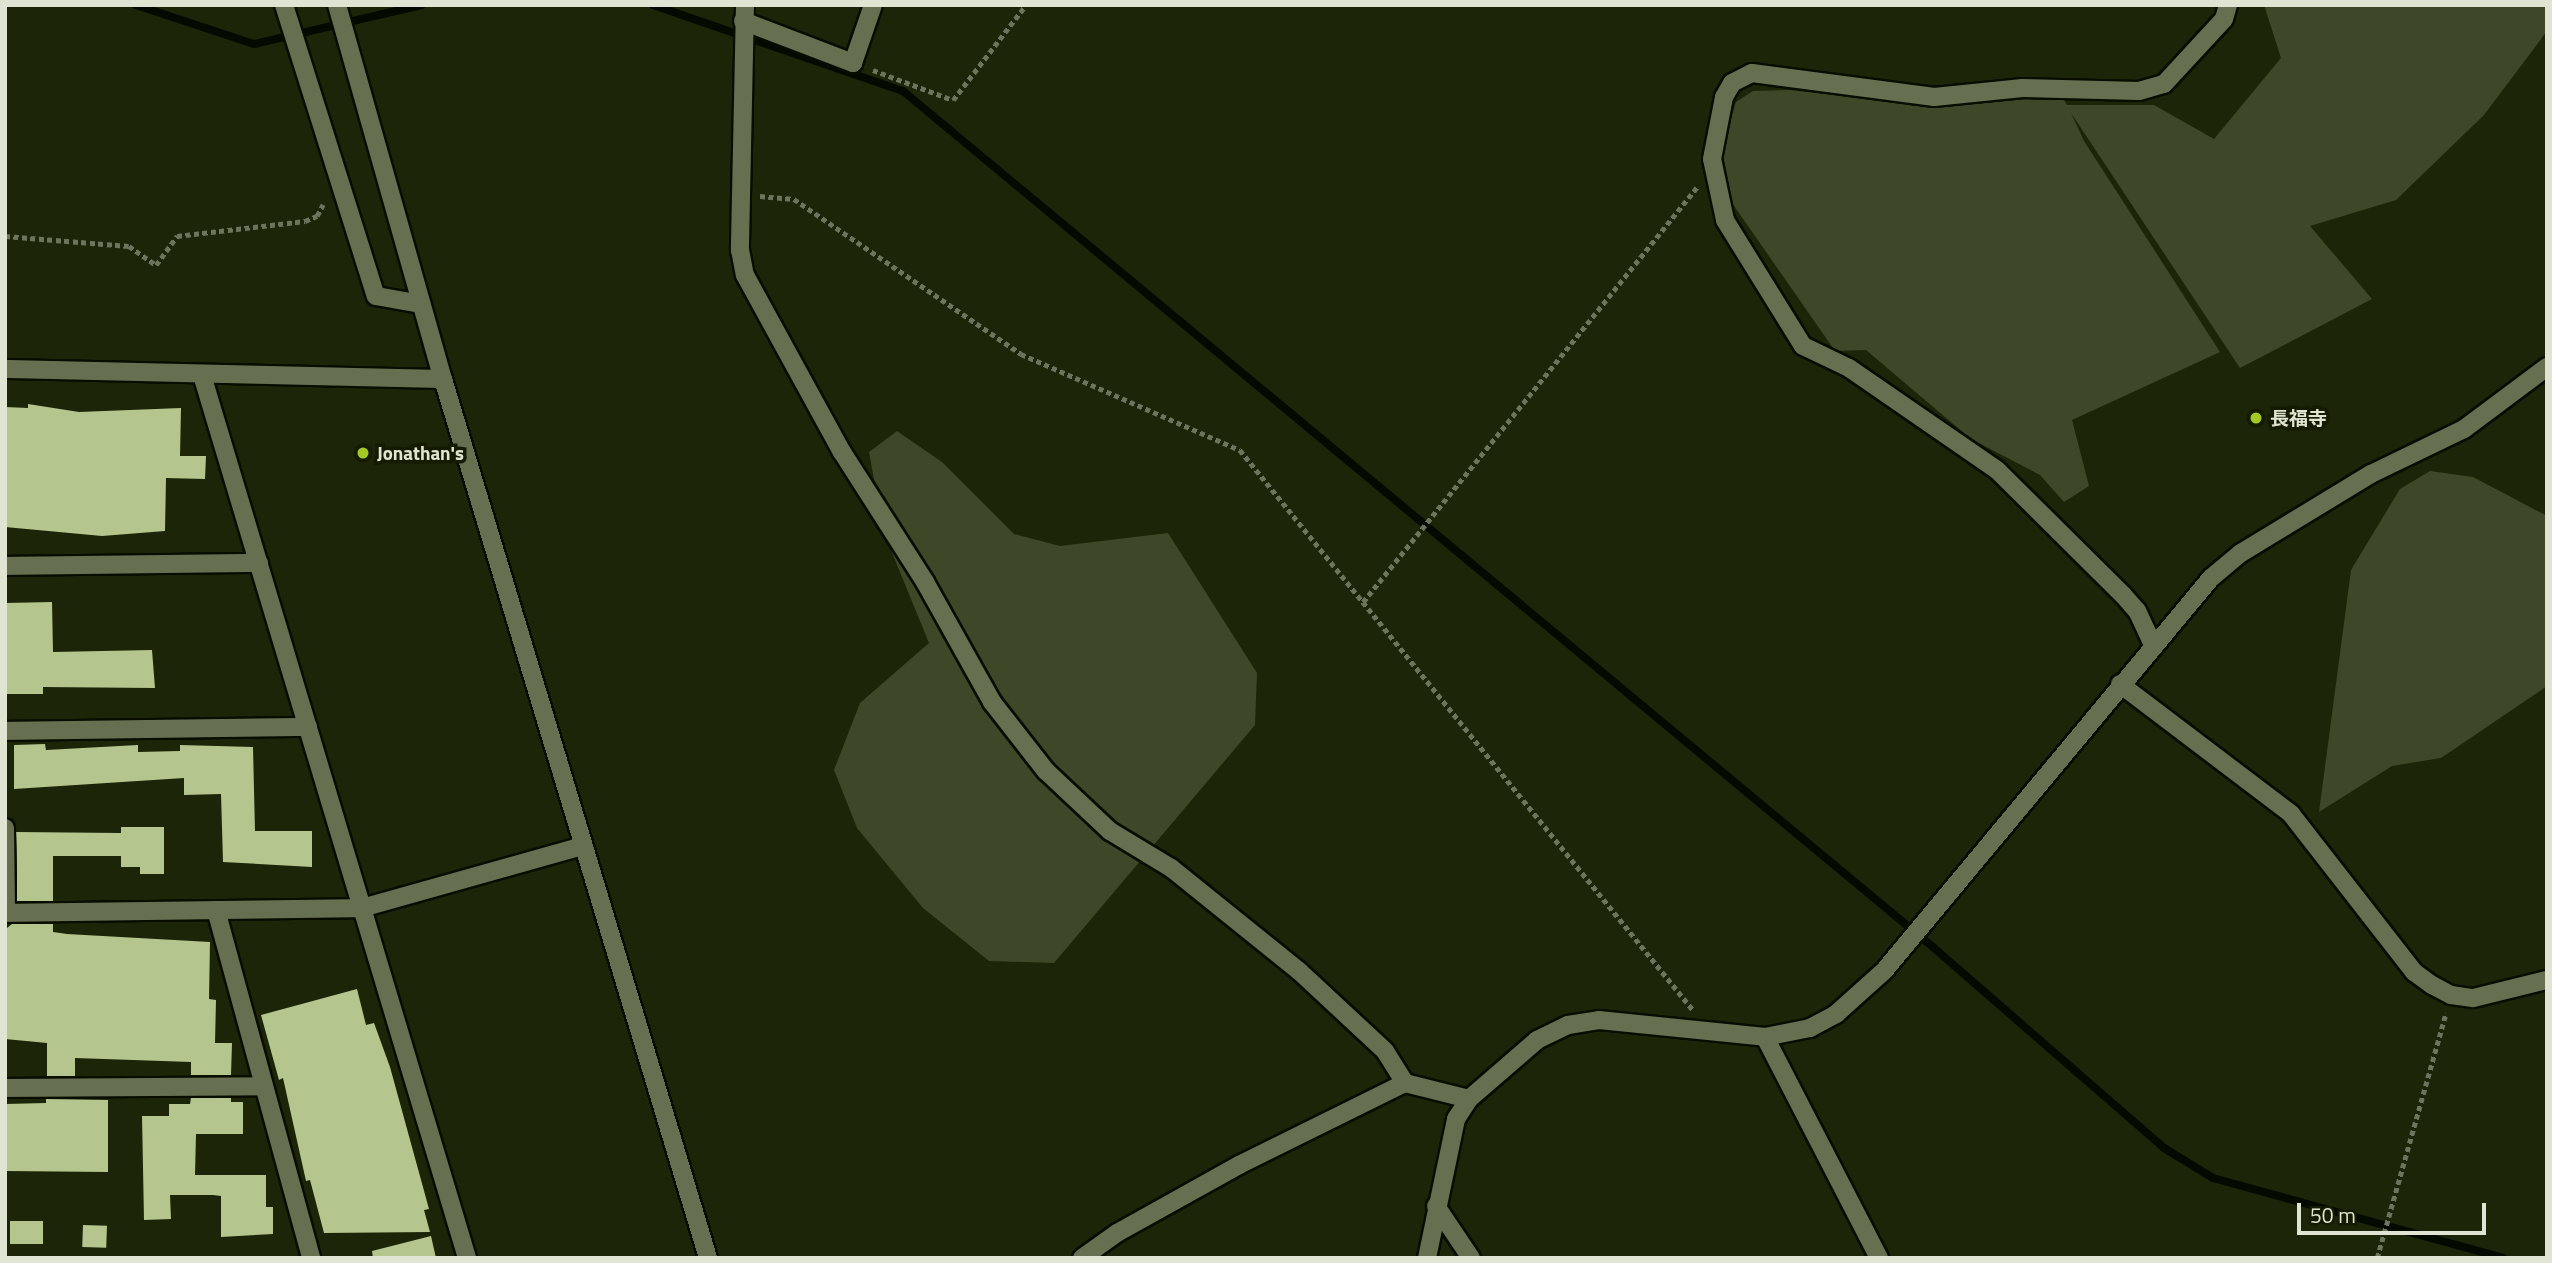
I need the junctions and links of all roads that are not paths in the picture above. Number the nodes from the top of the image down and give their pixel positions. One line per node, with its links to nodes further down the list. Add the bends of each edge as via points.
1 (284, 5): 6 (street, via 376,296)
2 (337, 5): 6 (street)
3 (873, 5): 5 (street, via 853,63)
4 (2228, 5): 13 (street, via 2224,19 2164,84 2139,91 2023,88 1934,97 1752,73 1732,83 1724,97 1713,167 1725,220 1803,346 1849,368 1997,470 2123,595 2137,611)
5 (744, 13): 24 (street, via 744,275 842,452 925,582 992,702 1046,771 1110,831 1171,868 1299,971 1385,1051)
6 (421, 304): 10 (street)
7 (2547, 367): 13 (street, via 2465,429 2371,474 2241,553 2211,578)
8 (5, 369): 9 (street)
9 (202, 375): 10 (street); 11 (street)
10 (443, 379): 18 (street)
11 (258, 563): 12 (street); 15 (street)
12 (5, 566)
13 (2154, 647): 14 (street)
14 (2120, 684): 22 (street, via 2291,814 2414,972 2451,995 2473,998); 23 (street, via 1861,996 1810,1028)
15 (308, 727): 16 (street); 19 (street)
16 (5, 731)
17 (5, 828): 21 (street)
18 (582, 846): 19 (street); 31 (street)
19 (362, 908): 20 (street); 30 (street)
20 (216, 910): 21 (street); 25 (street)
21 (6, 913)
22 (2547, 980)
23 (1765, 1037): 27 (street, via 1599,1020 1568,1026 1537,1040); 35 (street)
24 (1405, 1083): 27 (street); 32 (street, via 1239,1165 1117,1233)
25 (263, 1086): 26 (street); 29 (street)
26 (5, 1088)
27 (1469, 1099): 28 (street, via 1446,1149)
28 (1436, 1206): 33 (street); 34 (street)
29 (311, 1258)
30 (467, 1258)
31 (708, 1258)
32 (1082, 1258)
33 (1427, 1258)
34 (1471, 1258)
35 (1879, 1258)

